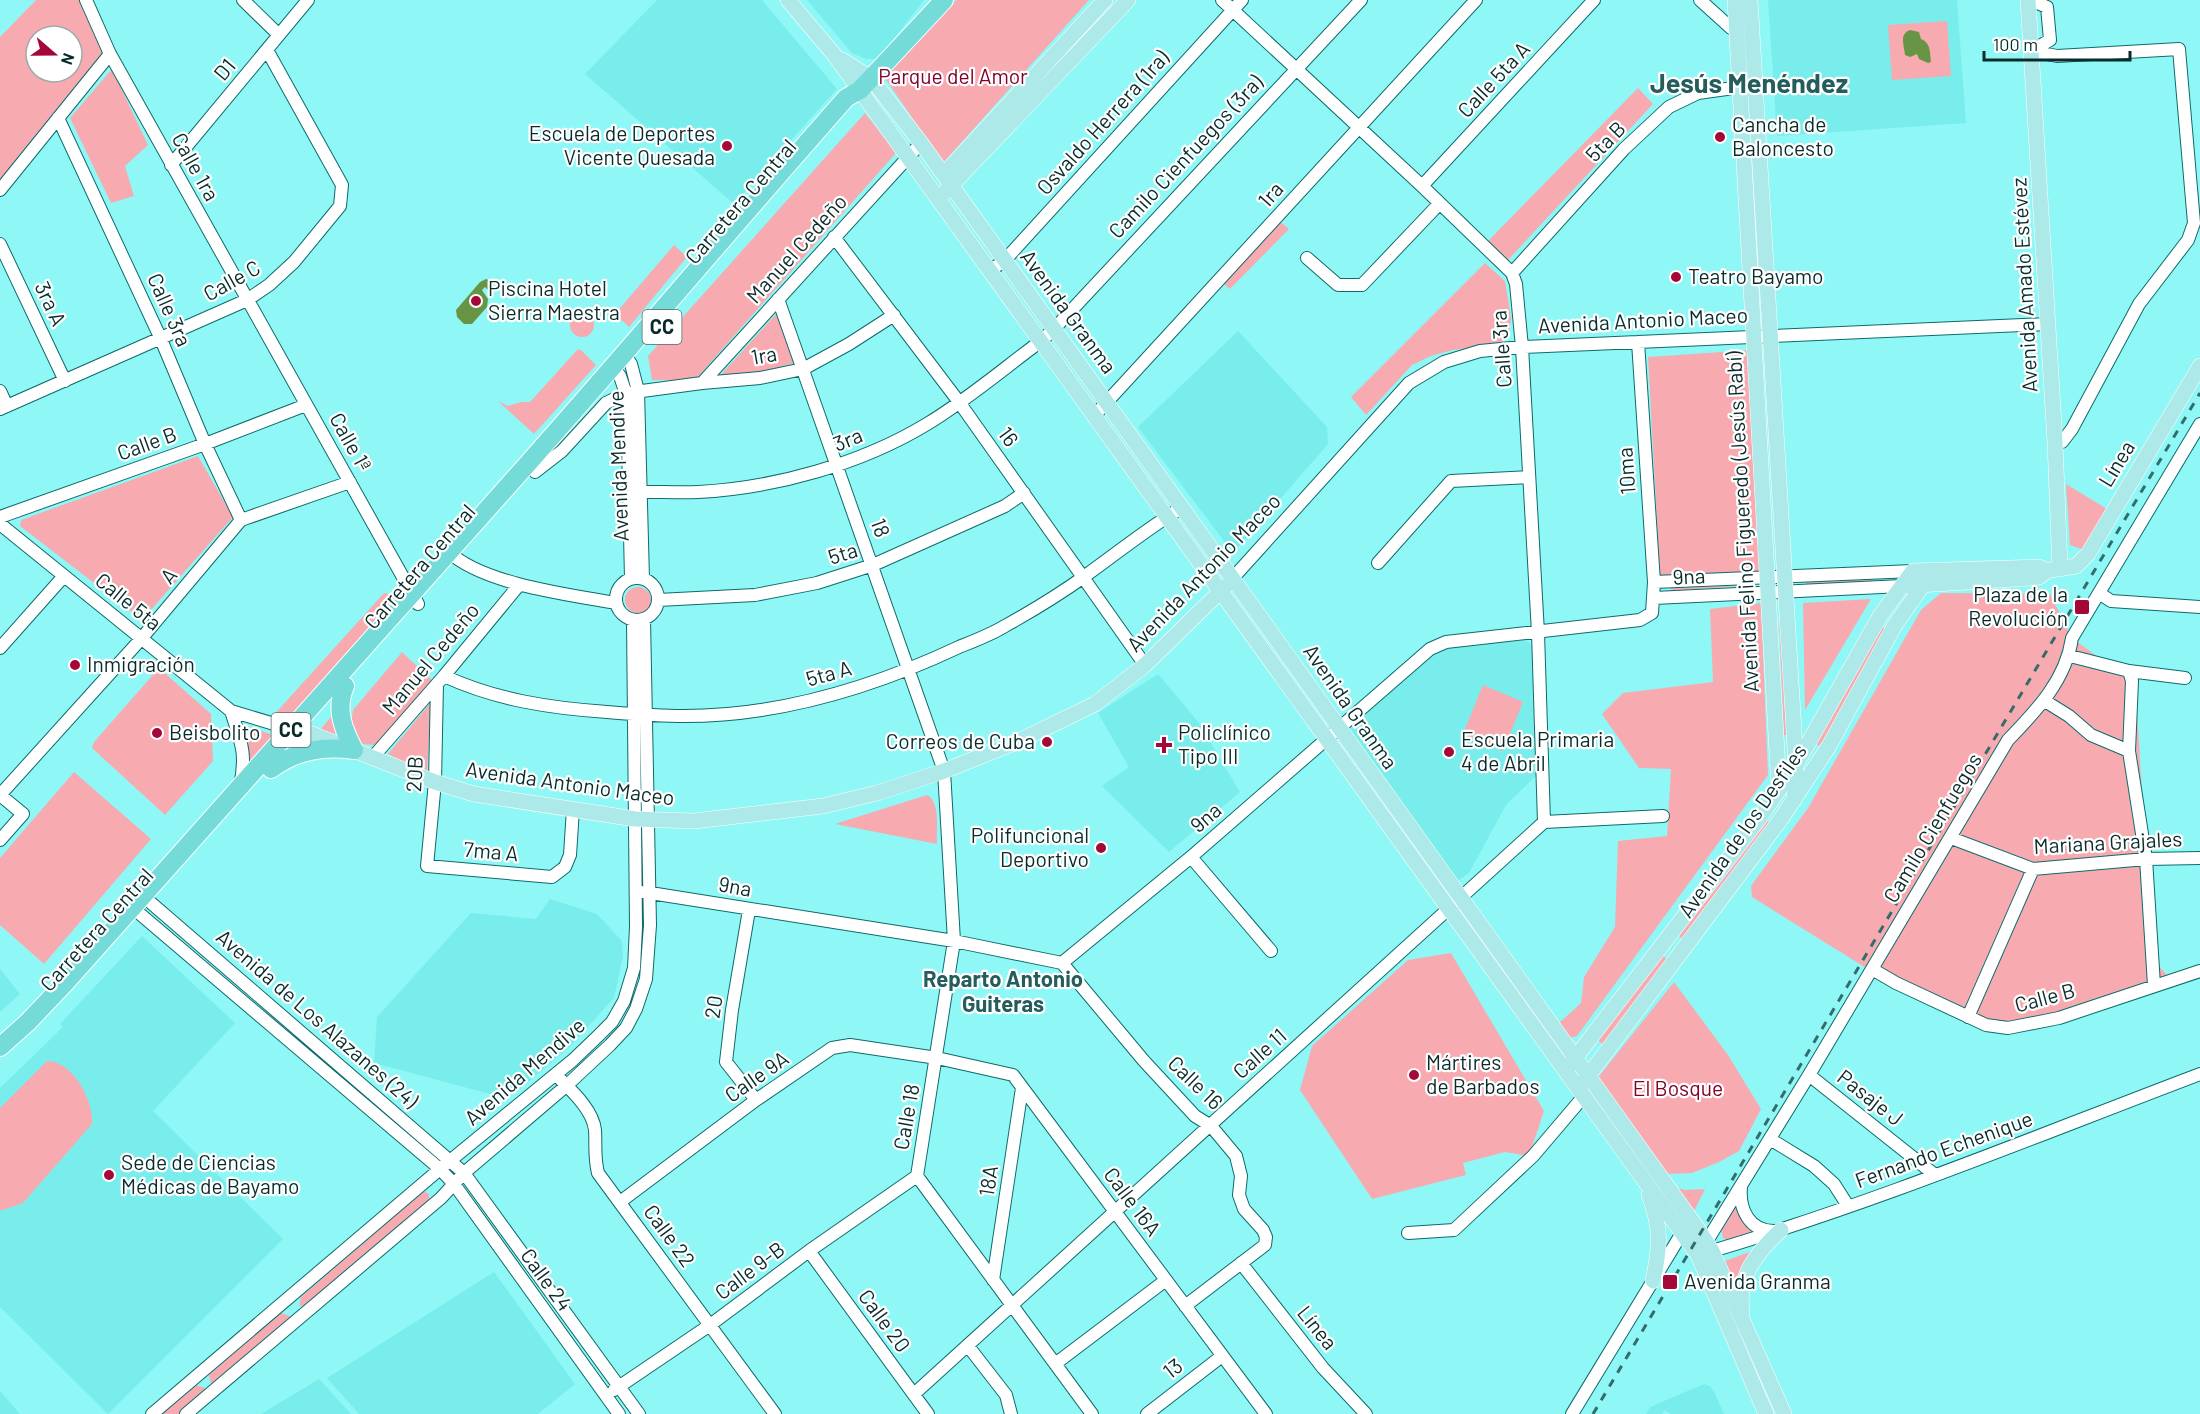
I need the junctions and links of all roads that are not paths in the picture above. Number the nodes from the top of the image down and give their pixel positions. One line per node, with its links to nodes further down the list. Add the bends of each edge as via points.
1 (86, 0): 22 (street)
2 (243, 0): 19 (street)
3 (308, 0): 19 (street, D1)
4 (788, 0): 24 (main road, Avenida Granma, via 836,57)
5 (944, 0): 24 (highway, Carretera Central / CC)
6 (1105, 0): 31 (main road)
7 (1128, 0): 31 (main road)
8 (1222, 0): 17 (street)
9 (1242, 0): 17 (street, Osvaldo Herrera (1ra))
10 (1361, 0): 23 (street, Camilo Cienfuegos (3ra))
11 (1476, 0): 27 (street, 1ra)
12 (1594, 0): 32 (street, Calle 5ta A)
13 (1700, 0): 18 (street, via 1731,28)
14 (1735, 0): 18 (main road, Avenida Felino Figueredo (Jesús Rabí))
15 (1750, 0): 25 (main road, Avenida Felino Figueredo (Jesús Rabí))
16 (2029, 0): 21 (main road, Avenida Amado Estévez)
17 (1233, 10): 23 (street); 39 (street, Osvaldo Herrera (1ra))
18 (1737, 27): 25 (main road, Avenida Felino Figueredo (Jesús Rabí))
19 (279, 35): 20 (street, D1)
20 (267, 50): 30 (street, D1); 43 (street, Calle C, via 342,184 340,206 294,262)
21 (2031, 51): 45 (main road, Avenida Amado Estévez); 65 (street, via 2057,56 2179,49 2194,223 2188,240 2139,304 2072,429 2062,442)
22 (110, 54): 26 (street); 30 (street, Calle 1ra)
23 (1295, 69): 27 (street); 46 (street, Camilo Cienfuegos (3ra))
24 (866, 84): 28 (main road, Avenida Granma); 29 (main road, Avenida Granma); 55 (highway, Carretera Central / CC, via 846,98 722,238)
25 (1748, 86): 41 (street, 5ta B, via 1698,93 1669,107 1624,149); 47 (main road, Avenida Felino Figueredo (Jesús Rabí)); 48 (main road, Avenida Felino Figueredo (Jesús Rabí))
26 (57, 118): 33 (street); 49 (street, Calle 3ra)
27 (1359, 128): 32 (street); 60 (street, 1ra)
28 (921, 143): 29 (street, Manuel Cedeño); 31 (main road, Avenida Granma)
29 (908, 157): 34 (main road, Avenida Granma); 36 (street, Manuel Cedeño)
30 (171, 165): 43 (street, Calle 1ra)
31 (948, 180): 34 (main road); 39 (main road, Avenida Granma)
32 (1422, 186): 35 (street)
33 (0, 190)
34 (934, 192): 40 (main road, Avenida Granma)
35 (1440, 203): 38 (street, via 1362,285 1338,285); 41 (street)
36 (834, 237): 42 (street, Manuel Cedeño); 44 (street, 16)
37 (0, 243): 56 (street, 3ra A)
38 (1307, 258)
39 (1005, 260): 40 (street, Osvaldo Herrera (1ra)); 46 (main road, Avenida Granma)
40 (990, 271): 50 (main road, Avenida Granma)
41 (1512, 273): 52 (street, Calle 3ra)
42 (778, 299): 54 (street, 18); 57 (street, Manuel Cedeño)
43 (247, 300): 49 (street, Calle C); 61 (street, Calle 1ª)
44 (894, 315): 54 (street, 1ra); 59 (street, 16)
45 (2048, 324): 48 (street, Avenida Antonio Maceo); 65 (main road, Avenida Amado Estévez)
46 (1054, 328): 50 (street, Camilo Cienfuegos (3ra)); 60 (main road, Avenida Granma)
47 (1754, 336): 48 (street, Avenida Antonio Maceo); 51 (street, Avenida Antonio Maceo); 85 (main road, Avenida Felino Figueredo (Jesús Rabí))
48 (1770, 336): 83 (main road, Avenida Felino Figueredo (Jesús Rabí))
49 (160, 337): 56 (street, Calle C); 66 (street, Calle 3ra)
50 (1041, 341): 59 (street, 3ra); 63 (main road, Avenida Granma)
51 (1638, 342): 52 (street, Avenida Antonio Maceo); 88 (street, 10ma)
52 (1522, 347): 68 (street, Calle 3ra); 87 (street, Avenida Antonio Maceo, via 1480,351 1444,362 1409,383)
53 (2200, 366): 80 (main road, Línea, via 2088,554 2076,566)
54 (803, 369): 57 (street, 1ra, via 760,378); 67 (street, 18)
55 (625, 374): 57 (street, 1ra); 70 (street, Avenida Mendive); 77 (highway, Carretera Central / CC); 77 (highway, Carretera Central / CC)
56 (65, 381): 62 (street, Calle C)
57 (702, 383)
58 (0, 391): 62 (street)
59 (959, 402): 67 (street, 3ra, via 895,441); 71 (street, 16)
60 (1107, 403): 63 (street, 1ra); 72 (main road, Avenida Granma)
61 (306, 405): 66 (street, Calle B); 69 (street, Calle 1ª)
62 (4, 407)
63 (1094, 416): 74 (main road, Avenida Granma)
64 (2200, 424): 95 (street, Camilo Cienfuegos)
65 (2055, 442): 80 (main road, Avenida Amado Estévez)
66 (205, 444): 73 (street, Calle B); 75 (street, Calle 3ra)
67 (837, 466): 70 (street, 3ra, via 754,486 698,492); 79 (street, 18)
68 (1529, 477): 78 (street, via 1451,481); 102 (street, Calle 3ra)
69 (350, 482): 75 (street); 97 (street, Calle 1ª)
70 (635, 492): 86 (street, Avenida Mendive)
71 (1024, 493): 79 (street, 5ta, via 1005,506); 84 (street, 16)
72 (1181, 507): 74 (street, 5ta A); 87 (main road, Avenida Granma)
73 (0, 517)
74 (1167, 517): 84 (street, 5ta A); 92 (main road, Avenida Granma)
75 (241, 520): 103 (street, A)
76 (0, 524): 82 (street, Calle 5ta)
77 (453, 556): 89 (street, via 478,571); 97 (highway, Carretera Central / CC)
78 (1378, 563)
79 (873, 566): 98 (street, 5ta, via 817,583 754,595); 107 (street, 18)
80 (2053, 570): 81 (main road, via 2039,567); 90 (main road, Línea, via 2040,577)
81 (1913, 571): 83 (street, 9na); 91 (main road, Avenida de los Desfiles)
82 (64, 576): 103 (street, Calle 5ta); 104 (street)
83 (1784, 576): 85 (street, 9na); 93 (main road, Avenida Felino Figueredo (Jesús Rabí))
84 (1083, 577): 106 (street, 16); 107 (street, 5ta A, via 1003,627)
85 (1767, 577): 88 (street, 9na); 94 (main road, Avenida Felino Figueredo (Jesús Rabí))
86 (637, 579): 98 (street, via 654,587); 99 (street, via 621,586)
87 (1233, 579): 92 (main road, Avenida Antonio Maceo); 115 (main road, Avenida Granma)
88 (1654, 582): 96 (street, 10ma)
89 (519, 585): 99 (street); 110 (street, Manuel Cedeño)
90 (1923, 585): 91 (main road, Línea); 128 (main road, Avenida de los Desfiles, via 1895,625 1829,746)
91 (1902, 586): 93 (street); 121 (main road, Avenida de los Desfiles, via 1880,616)
92 (1221, 591): 106 (main road, Avenida Antonio Maceo); 117 (main road, Avenida Granma)
93 (1785, 592): 94 (street, 9na); 121 (main road, Avenida Felino Figueredo (Jesús Rabí))
94 (1768, 593): 96 (street, 9na); 126 (main road, Avenida Felino Figueredo (Jesús Rabí))
95 (2100, 593): 100 (street, via 2111,601); 105 (street, Camilo Cienfuegos, via 2072,638)
96 (1654, 598): 102 (street, 9na, via 1652,613 1640,620)
97 (416, 599): 111 (highway, Carretera Central / CC); 116 (highway, Carretera Central / CC)
98 (658, 600): 101 (street, via 655,610)
99 (616, 603): 101 (street, via 624,615)
100 (2200, 607)
101 (638, 619): 114 (street, Avenida Mendive)
102 (1538, 633): 115 (street, 9na, via 1446,642 1430,649); 132 (street, Calle 3ra)
103 (141, 639): 113 (street, Calle 5ta); 127 (street, A)
104 (0, 648)
105 (2070, 656): 108 (street); 112 (street, Camilo Cienfuegos)
106 (1144, 665): 123 (main road, Avenida Antonio Maceo, via 1095,704)
107 (909, 670): 114 (street, 5ta A, via 783,706 685,716); 123 (street, 18)
108 (2129, 671): 109 (street); 119 (street)
109 (2185, 678)
110 (441, 680): 114 (street, 5ta A, via 536,704); 120 (street, Manuel Cedeño); 124 (street, 20B)
111 (345, 686): 116 (highway, Carretera Central / CC); 118 (highway, via 340,703 342,721)
112 (2045, 701): 119 (street, via 2091,735); 133 (street, Camilo Cienfuegos, via 2008,740)
113 (231, 711): 116 (street, Avenida Antonio Maceo); 125 (street, via 243,752)
114 (640, 714): 131 (street, Avenida Mendive)
115 (1339, 728): 117 (street, 9na); 142 (main road, Avenida Granma)
116 (298, 730): 118 (main road, Avenida Antonio Maceo); 122 (highway, Carretera Central / CC); 125 (highway, Carretera Central / CC)
117 (1326, 738): 135 (street, 9na); 142 (main road, Avenida Granma)
118 (354, 750): 120 (main road, Avenida Antonio Maceo); 122 (highway, via 315,749)
119 (2129, 751): 137 (street)
120 (373, 757): 124 (main road, Avenida Antonio Maceo)
121 (1796, 765): 126 (main road, Avenida de los Desfiles); 128 (main road, Avenida Felino Figueredo (Jesús Rabí))
122 (271, 769): 143 (highway, Carretera Central / CC)
123 (944, 771): 131 (main road, Avenida Antonio Maceo, via 823,806 694,821); 145 (street, Calle 18)
124 (435, 782): 129 (main road, Avenida Antonio Maceo, via 474,794); 138 (street, 20B)
125 (240, 786): 143 (highway, Carretera Central / CC)
126 (1779, 789): 146 (main road, Avenida de los Desfiles)
127 (0, 795): 134 (street, via 23,814)
128 (1794, 800): 148 (main road, Avenida de los Desfiles)
129 (573, 809): 131 (main road, Avenida Antonio Maceo); 138 (street, 7ma A, via 570,855 565,867 552,877)
130 (1663, 816): 132 (street)
131 (642, 819): 140 (street, Avenida Mendive); 141 (street, Avenida Mendive)
132 (1544, 822): 142 (street, Calle 11)
133 (1951, 838): 139 (street, Mariana Grajales); 150 (street, Camilo Cienfuegos)
134 (0, 840)
135 (1191, 857): 147 (street); 149 (street, 9na)
136 (2200, 858): 137 (street, Mariana Grajales)
137 (2146, 859): 139 (street, Mariana Grajales); 152 (street)
138 (427, 866)
139 (2033, 869): 153 (street)
140 (636, 891): 141 (street, 9na); 158 (street, Avenida Mendive, via 634,968 624,1001 612,1022)
141 (650, 892): 144 (street, 9na); 161 (street, Avenida Mendive, via 646,979 636,1009 626,1028)
142 (1455, 903): 157 (main road, Avenida Granma); 165 (street, Calle 11)
143 (142, 905): 154 (highway, Carretera Central / CC); 156 (highway, Carretera Central / CC, via 75,991); 167 (street, Avenida de Los Alazanes (24)); 168 (street, Avenida de Los Alazanes (24))
144 (749, 910): 145 (street, 9na); 164 (street, 20, via 726,1062)
145 (954, 941): 149 (street, 9na); 155 (street, Calle 18)
146 (1664, 943): 148 (main road); 157 (main road, Avenida de los Desfiles)
147 (1271, 951)
148 (1680, 956): 162 (main road, Avenida de los Desfiles)
149 (1062, 963): 165 (street, Calle 16, via 1159,1077 1195,1116)
150 (1872, 969): 153 (street, Calle B); 160 (street, Camilo Cienfuegos)
151 (2200, 971): 152 (street, Calle B)
152 (2154, 985): 153 (street, Calle B, via 2059,1018 2008,1028)
153 (1968, 1017)
154 (0, 1047)
155 (937, 1058): 163 (street, Calle 16A, via 1013,1076); 164 (street, Calle 9A, via 850,1045 832,1048); 171 (street, Calle 18)
156 (0, 1063)
157 (1570, 1065): 162 (main road, Avenida Granma)
158 (555, 1074): 161 (street, Calle 22); 167 (street, Avenida Mendive)
159 (2200, 1074): 170 (street, Fernando Echenique)
160 (1809, 1075): 166 (street, Camilo Cienfuegos); 170 (street, Pasaje J)
161 (566, 1086): 169 (street, Avenida Mendive); 175 (street, Calle 22, via 595,1127 598,1173)
162 (1583, 1087): 172 (main road, Avenida Granma); 178 (main road, Avenida Granma); 180 (street, via 1533,1156 1454,1230)
163 (1022, 1088): 177 (street, Calle 16A); 184 (street, 18A)
164 (756, 1100): 175 (street, Calle 9A)
165 (1211, 1126): 177 (street, Calle 11); 183 (street, Calle 16, via 1236,1156 1244,1209 1266,1237 1265,1245)
166 (1770, 1138): 174 (street, Camilo Cienfuegos); 176 (street, via 1814,1166 1834,1184)
167 (451, 1160): 168 (street, Avenida Mendive); 169 (street, Avenida de Los Alazanes (24))
168 (440, 1169): 173 (street, Calle 24); 197 (street, Avenida Mendive)
169 (464, 1173): 173 (street, Avenida Mendive); 194 (street, Calle 24)
170 (1935, 1175): 176 (street, Fernando Echenique)
171 (917, 1176): 182 (street, Calle 9-B); 184 (street, Calle 18)
172 (1643, 1178): 178 (main road, Avenida Granma); 186 (main road, via 1658,1222 1660,1247)
173 (454, 1184): 196 (street, Calle 24); 198 (street, Avenida Mendive)
174 (1741, 1186): 179 (street, via 1741,1205 1748,1220 1763,1230); 181 (street, Camilo Cienfuegos)
175 (620, 1202): 189 (street, Calle 22)
176 (1848, 1206): 179 (street, Fernando Echenique)
177 (1114, 1211): 185 (street, Calle 16A); 187 (street, Calle 11)
178 (1686, 1226): 181 (main road, Avenida Granma); 186 (street)
179 (1781, 1230): 181 (street, Fernando Echenique); 190 (main road, via 1746,1273 1741,1300)
180 (1408, 1233)
181 (1706, 1249): 190 (main road, Avenida Granma); 209 (main road, Avenida Granma)
182 (809, 1251): 189 (street, Calle 9-B); 195 (street, Calle 20)
183 (1241, 1263): 188 (street); 207 (street, Línea, via 1323,1368)
184 (993, 1280): 187 (street, Calle 18)
185 (1166, 1280): 188 (street, Calle 16A); 193 (street)
186 (1653, 1281): 208 (street)
187 (1012, 1305): 191 (street, Calle 11); 193 (street, Calle 18)
188 (1185, 1306): 192 (street, Calle 16A)
189 (710, 1325): 194 (street, Calle 9-B); 201 (street, Calle 22)
190 (1745, 1327): 210 (main road, Avenida Granma)
191 (968, 1346): 195 (street, Calle 11); 203 (street, via 1006,1395)
192 (1222, 1356): 205 (street, 13); 206 (street, Calle 16A)
193 (1055, 1364): 204 (street, Calle 18)
194 (619, 1386): 196 (street, Calle 9-B); 200 (street, Calle 24)
195 (914, 1394): 202 (street, Calle 20)
196 (605, 1395): 199 (street, Calle 24)
197 (152, 1414)
198 (186, 1414)
199 (619, 1414)
200 (639, 1414)
201 (775, 1414)
202 (928, 1414)
203 (1011, 1414)
204 (1092, 1414)
205 (1147, 1414)
206 (1266, 1414)
207 (1365, 1414)
208 (1572, 1414)
209 (1766, 1414)
210 (1784, 1414)

